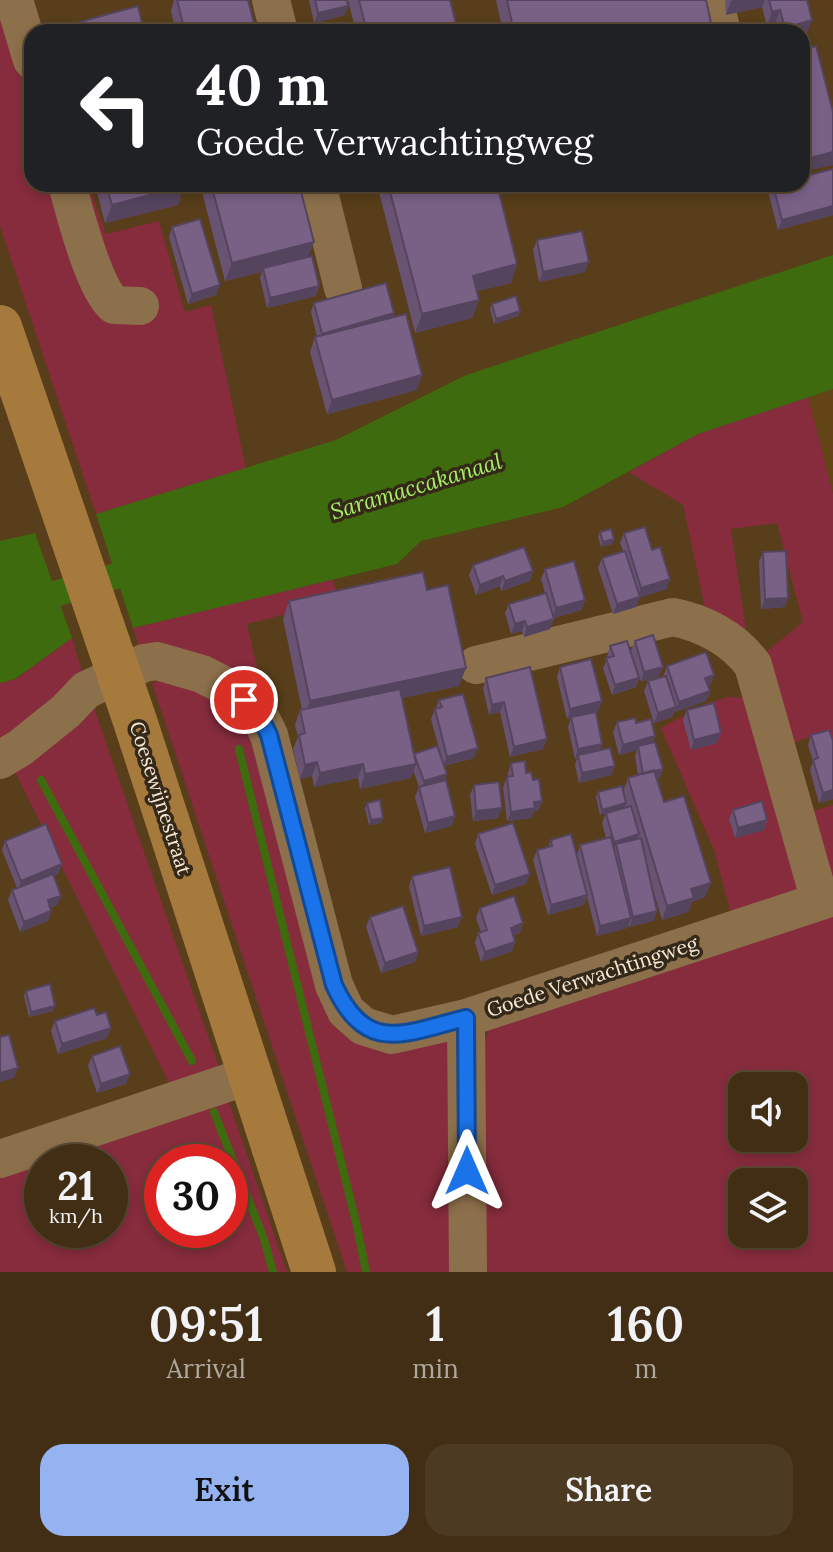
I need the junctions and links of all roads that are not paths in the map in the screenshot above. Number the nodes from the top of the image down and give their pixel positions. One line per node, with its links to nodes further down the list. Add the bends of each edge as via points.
1 (14, 0): 6 (street)
2 (271, 0): 4 (street)
3 (714, 0): 5 (street)
4 (277, 24)
5 (720, 24)
6 (24, 33)
7 (70, 192): 10 (street, via 108,300)
8 (319, 192): 9 (street)
9 (343, 288)
10 (140, 306)
11 (0, 327): 16 (main road, Coesewijnestraat)
12 (476, 665): 14 (street, via 673,617 692,621 741,649 753,665)
13 (0, 760): 15 (street, Goede Verwachtingweg, via 86,690 144,663 157,661 202,674 231,689 257,711 269,735 334,985 346,1011 363,1026 392,1035)
14 (826, 899): 15 (street, Goede Verwachtingweg)
15 (466, 1018): 19 (street)
16 (251, 1075): 17 (street); 18 (main road, Coesewijnestraat)
17 (0, 1159)
18 (314, 1272)
19 (468, 1272)

